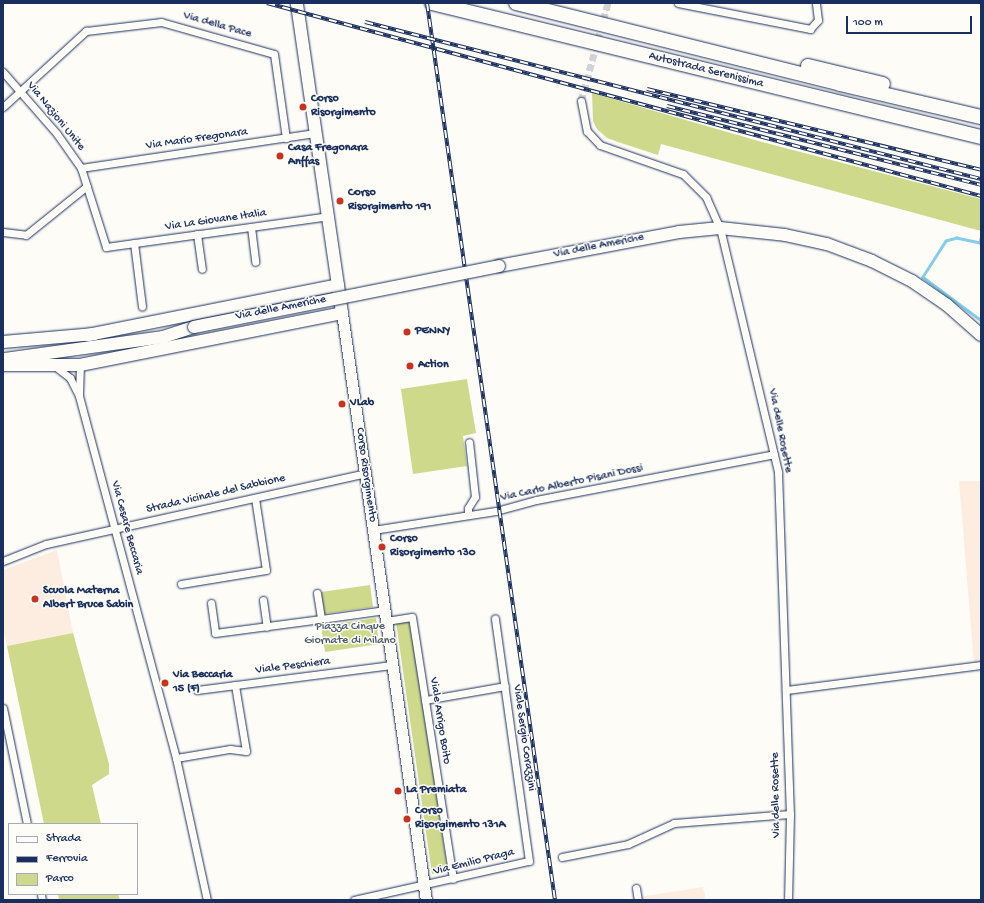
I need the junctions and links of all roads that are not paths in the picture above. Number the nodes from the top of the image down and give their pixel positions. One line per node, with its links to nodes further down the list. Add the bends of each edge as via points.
1 (297, 3): 13 (main road, Corso Risorgimento)
2 (432, 3): 14 (highway, Autostrada Serenissima)
3 (516, 3): 6 (highway, Autostrada Serenissima)
4 (678, 3): 5 (street, via 810,29 818,20)
5 (816, 3)
6 (629, 30): 11 (highway, via 679,35); 12 (highway, Autostrada Serenissima, via 840,84)
7 (3, 72): 8 (street, Via Nazioni Unite)
8 (21, 91): 10 (street, Via della Pace); 15 (street, Via della Pace, via 86,31 161,22 274,54); 16 (street, Via Nazioni Unite)
9 (581, 101): 20 (street, Via delle Rosette, via 587,131 600,145 683,174 706,197)
10 (3, 107)
11 (981, 107)
12 (981, 116)
13 (316, 133): 15 (street, Via Mario Fregonara); 18 (main road, Corso Risorgimento)
14 (981, 137)
15 (286, 138): 16 (street, Via Mario Fregonara)
16 (81, 168): 17 (street, Via Nazioni Unite)
17 (87, 186): 21 (street, via 26,235); 24 (street, Via Nazioni Unite)
18 (328, 216): 19 (street, Via La Giovane Italia); 27 (main road, Corso Risorgimento)
19 (251, 227): 22 (street, Via La Giovane Italia); 25 (street)
20 (720, 228): 30 (main road, Via delle Americhe, bridge, via 679,232); 32 (main road, Via delle Americhe, via 785,235 827,244 872,260 912,281 941,301); 41 (street, Via delle Rosette)
21 (3, 232)
22 (197, 234): 23 (street, Via La Giovane Italia); 26 (street)
23 (134, 243): 24 (street, Via La Giovane Italia); 28 (street)
24 (106, 247)
25 (255, 262)
26 (202, 269)
27 (338, 285): 29 (main road, Corso Risorgimento); 31 (main road)
28 (142, 306)
29 (342, 313): 38 (main road); 42 (main road, Corso Risorgimento)
30 (194, 326): 31 (main road, Via delle Americhe); 34 (main road, Via delle Americhe, via 163,338)
31 (88, 335): 33 (main road, Via delle Americhe)
32 (981, 335)
33 (3, 342)
34 (110, 345): 35 (main road, Via delle Americhe); 38 (main road, via 89,353)
35 (3, 359)
36 (3, 365): 37 (main road)
37 (52, 365): 38 (main road); 39 (street, Via Cesare Beccaria, via 62,369 70,378)
38 (80, 365): 39 (street, Via Cesare Beccaria)
39 (79, 396): 45 (street, Via Cesare Beccaria)
40 (468, 442): 44 (street, via 475,497 468,508)
41 (774, 454): 44 (street, Via Carlo Alberto Pisani Dossi); 62 (street, Via delle Rosette, via 778,472 779,557)
42 (365, 473): 43 (street, Strada Vicinale del Sabbione); 46 (main road, Corso Risorgimento)
43 (255, 498): 45 (street, Strada Vicinale del Sabbione); 48 (street, via 266,570)
44 (468, 515): 46 (street, Via Carlo Alberto Pisani Dossi)
45 (115, 529): 47 (street, Strada Vicinale del Sabbione, via 46,544); 65 (street, Via Cesare Beccaria)
46 (373, 530): 52 (main road, Corso Risorgimento)
47 (3, 561)
48 (181, 584)
49 (317, 593): 54 (street)
50 (263, 600): 56 (street)
51 (211, 604): 56 (street, via 215,633)
52 (385, 610): 54 (street); 55 (main road, Corso Risorgimento)
53 (495, 618): 60 (street, Viale Sergio Corazzini)
54 (321, 619): 56 (street)
55 (386, 622): 57 (main road, Corso Risorgimento); 63 (street, Viale Arrigo Boito, via 412,617)
56 (266, 626)
57 (393, 665): 59 (street, Viale Peschiera); 71 (main road, Corso Risorgimento)
58 (981, 666): 62 (street)
59 (235, 685): 61 (street, Viale Peschiera); 65 (street, via 246,751 230,749)
60 (505, 686): 63 (street); 69 (street, Viale Sergio Corazzini)
61 (197, 690)
62 (786, 690): 66 (street, Via delle Rosette)
63 (425, 700): 70 (street, Viale Arrigo Boito)
64 (3, 708): 67 (street)
65 (176, 758): 73 (street, Via Cesare Beccaria)
66 (790, 814): 68 (street, via 674,823 628,844); 77 (street, Via delle Rosette)
67 (27, 823)
68 (562, 857)
69 (529, 861): 70 (street, Via Emilio Praga)
70 (453, 879): 71 (street, Via Emilio Praga)
71 (424, 886): 74 (street, Via Emilio Praga); 75 (main road, Corso Risorgimento)
72 (636, 888): 76 (street)
73 (207, 900)
74 (354, 900)
75 (426, 900)
76 (638, 900)
77 (788, 900)

